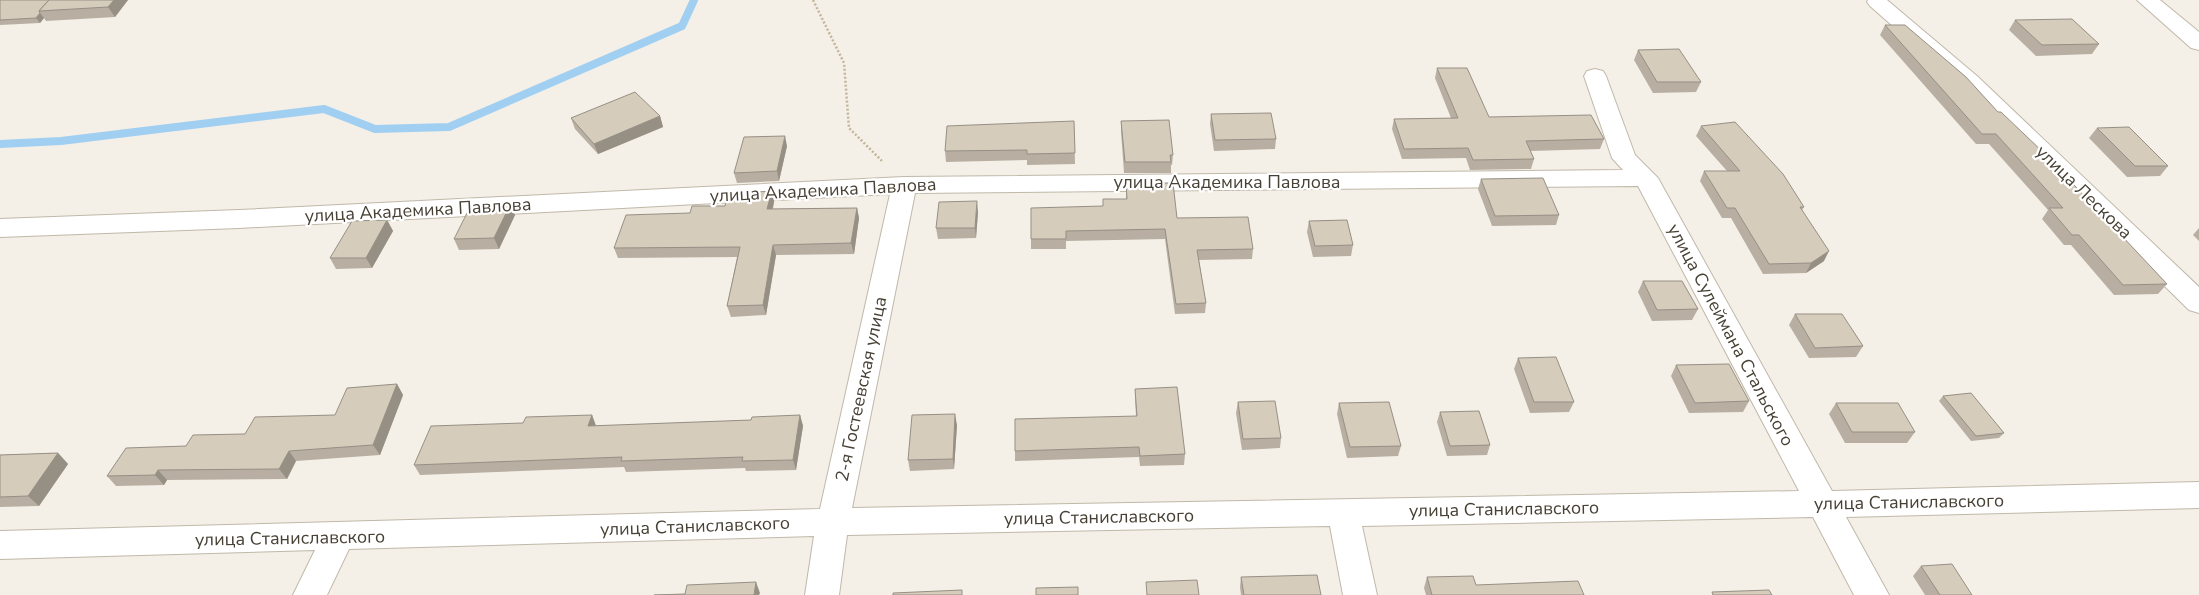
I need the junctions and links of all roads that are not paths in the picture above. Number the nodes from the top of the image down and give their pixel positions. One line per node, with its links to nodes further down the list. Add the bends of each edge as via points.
1 (2148, 0): 3 (street)
2 (1877, 2): 8 (street, улица Лескова, via 1969,81)
3 (2199, 42)
4 (1595, 76): 5 (street, улица Сулеймана Стальского, via 1624,158)
5 (1646, 178): 6 (street, улица Академика Павлова); 10 (street, улица Сулеймана Стальского)
6 (904, 184): 7 (street, улица Академика Павлова, via 238,219); 12 (street, 2-я Гостеевская улица)
7 (0, 228)
8 (2199, 304)
9 (2199, 495): 10 (street, улица Станиславского)
10 (1822, 504): 11 (street, улица Станиславского); 18 (street, улица Сулеймана Стальского)
11 (1343, 512): 12 (street, улица Станиславского); 17 (street)
12 (833, 522): 13 (street, улица Станиславского); 16 (street, 2-я Гостеевская улица)
13 (338, 537): 14 (street, улица Станиславского); 15 (street)
14 (0, 545)
15 (310, 595)
16 (822, 595)
17 (1360, 595)
18 (1872, 595)

